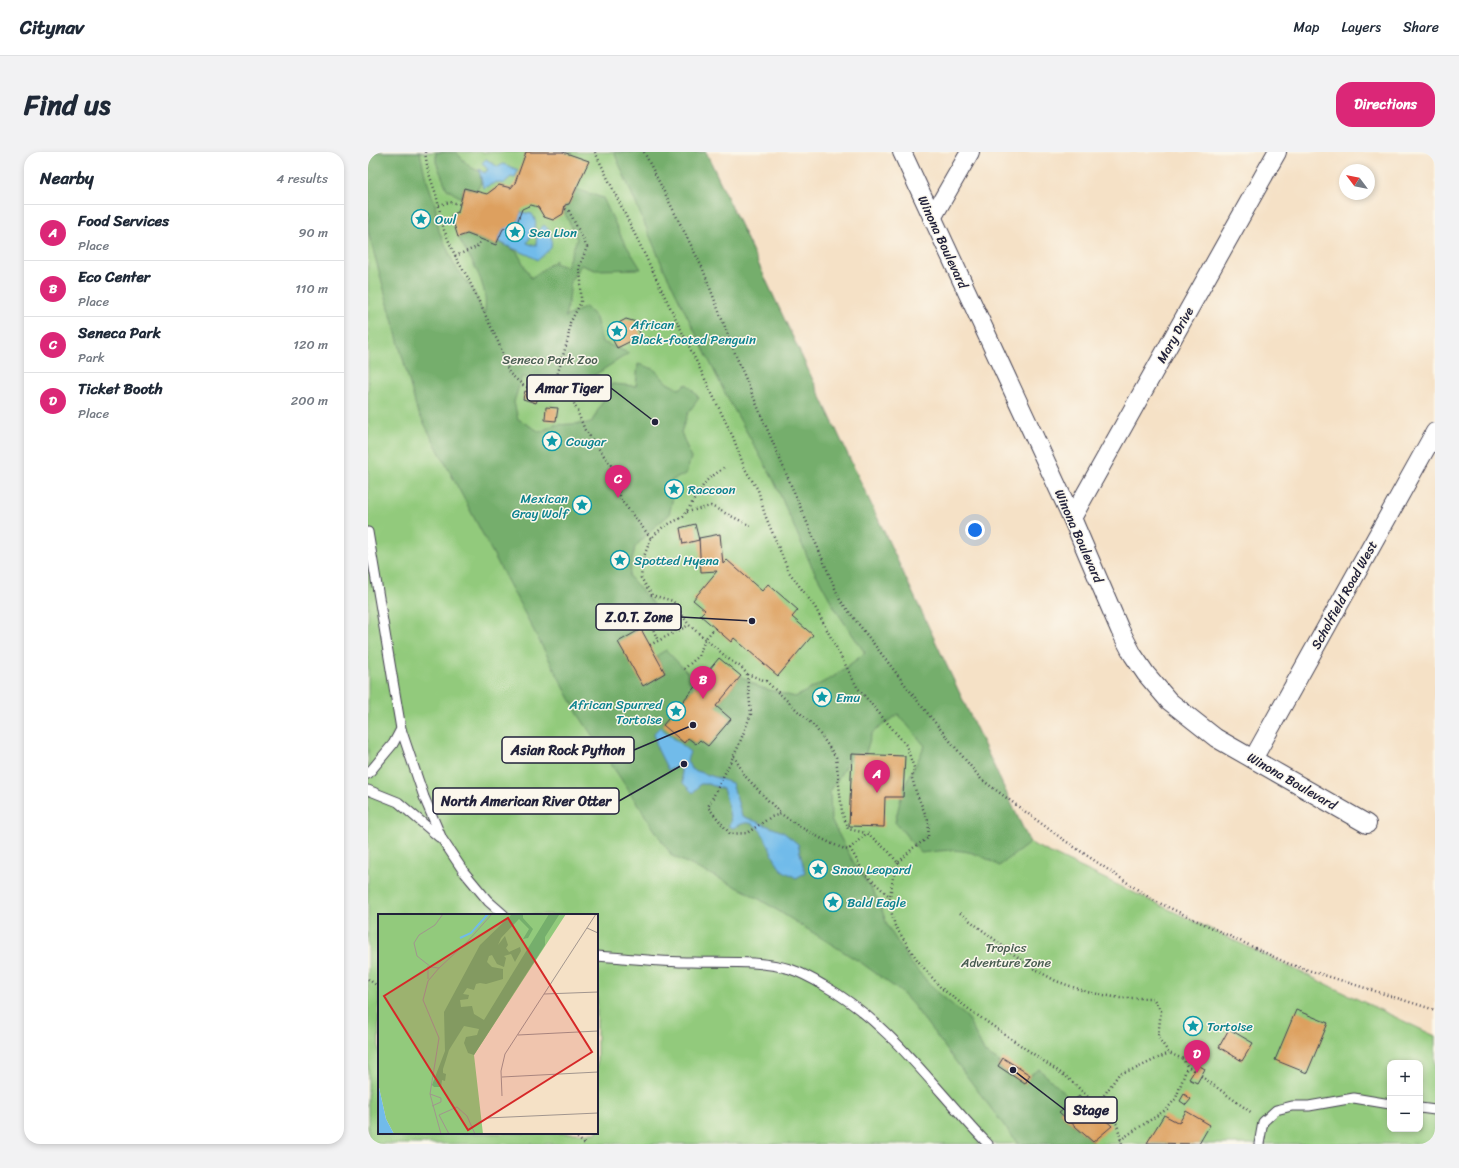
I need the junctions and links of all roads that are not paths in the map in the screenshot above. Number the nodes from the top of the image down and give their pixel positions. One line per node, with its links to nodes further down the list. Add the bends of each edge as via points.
1 (902, 152): 4 (street, Winona Boulevard)
2 (970, 152): 4 (street)
3 (1277, 152): 6 (street, Mary Drive)
4 (932, 218): 6 (street, Winona Boulevard)
5 (1435, 432): 9 (street, Scholfield Road West)
6 (1072, 518): 9 (street, Winona Boulevard, via 1120,630 1146,674 1184,714 1216,738)
7 (368, 532): 8 (lane)
8 (401, 729): 10 (lane, via 393,744); 13 (lane, via 424,797)
9 (1253, 759): 12 (street, Winona Boulevard)
10 (368, 774)
11 (368, 790): 13 (lane, via 398,802)
12 (1367, 824)
13 (442, 839): 14 (lane, via 464,872 488,901)
14 (503, 914)
15 (598, 956): 19 (lane, via 765,964 811,978 837,992 894,1040)
16 (1387, 1104): 20 (lane, via 1354,1098 1276,1110 1263,1122)
17 (1423, 1108): 18 (lane)
18 (1435, 1110)
19 (988, 1144)
20 (1259, 1144)

